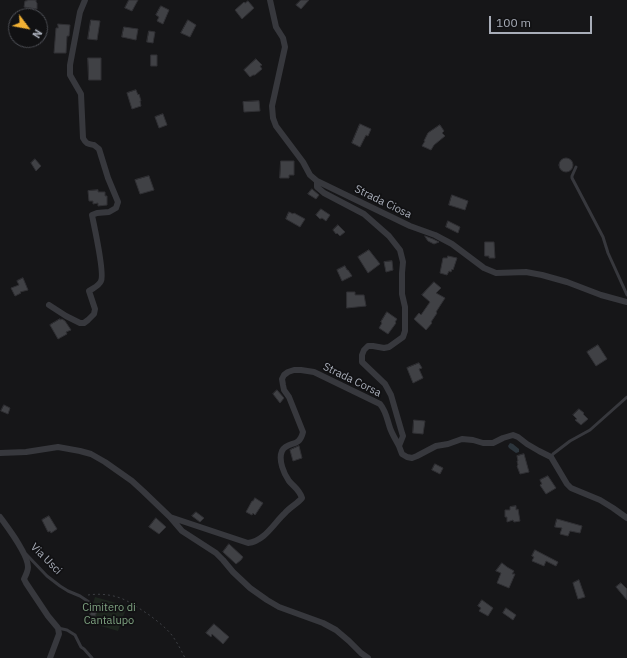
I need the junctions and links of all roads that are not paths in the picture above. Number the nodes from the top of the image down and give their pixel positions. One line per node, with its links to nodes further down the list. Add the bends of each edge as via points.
1 (84, 0): 7 (street, via 70,75 81,94 83,138 85,142 99,149 118,202 116,208 109,212 92,215 102,275 100,283 89,291 95,309 94,314 84,323 80,323)
2 (270, 0): 4 (street, Strada Ciosa, via 276,27 285,47 272,106 273,118 310,175)
3 (576, 167): 5 (lane, via 573,180 602,236)
4 (317, 181): 6 (street, Strada Ciosa, via 410,226 435,235 452,244 484,268 496,273 526,272 542,275 601,296); 9 (street, Strada Corsa, via 317,187 324,193 364,214 389,236 400,250 405,307 403,337 389,347 368,346 362,355 362,362 386,384 403,436)
5 (627, 296)
6 (627, 302)
7 (49, 305)
8 (627, 397): 11 (lane, via 586,434 570,441)
9 (398, 446): 11 (street, Strada Corsa, via 402,454 412,458 436,446 462,439 493,443 513,436); 13 (street, Strada Corsa, via 380,404 314,372 294,370 282,379 284,390 304,432 299,441 284,448 281,461 289,481 300,492 302,498 263,536 248,543)
10 (0, 453): 13 (street, Strada Corsa, via 58,447 91,454 132,481)
11 (551, 457): 14 (street, via 571,488 600,500)
12 (0, 517): 15 (street, Via Usci)
13 (170, 517): 20 (street, Strada Corsa, via 182,531 216,553 250,588 279,607 336,630)
14 (627, 518)
15 (23, 550): 16 (lane, Via Usci, via 47,576); 17 (street, via 28,566 24,579)
16 (89, 602)
17 (58, 628): 18 (street, via 59,634); 19 (lane, via 75,635 81,647)
18 (50, 658)
19 (92, 658)
20 (368, 658)

